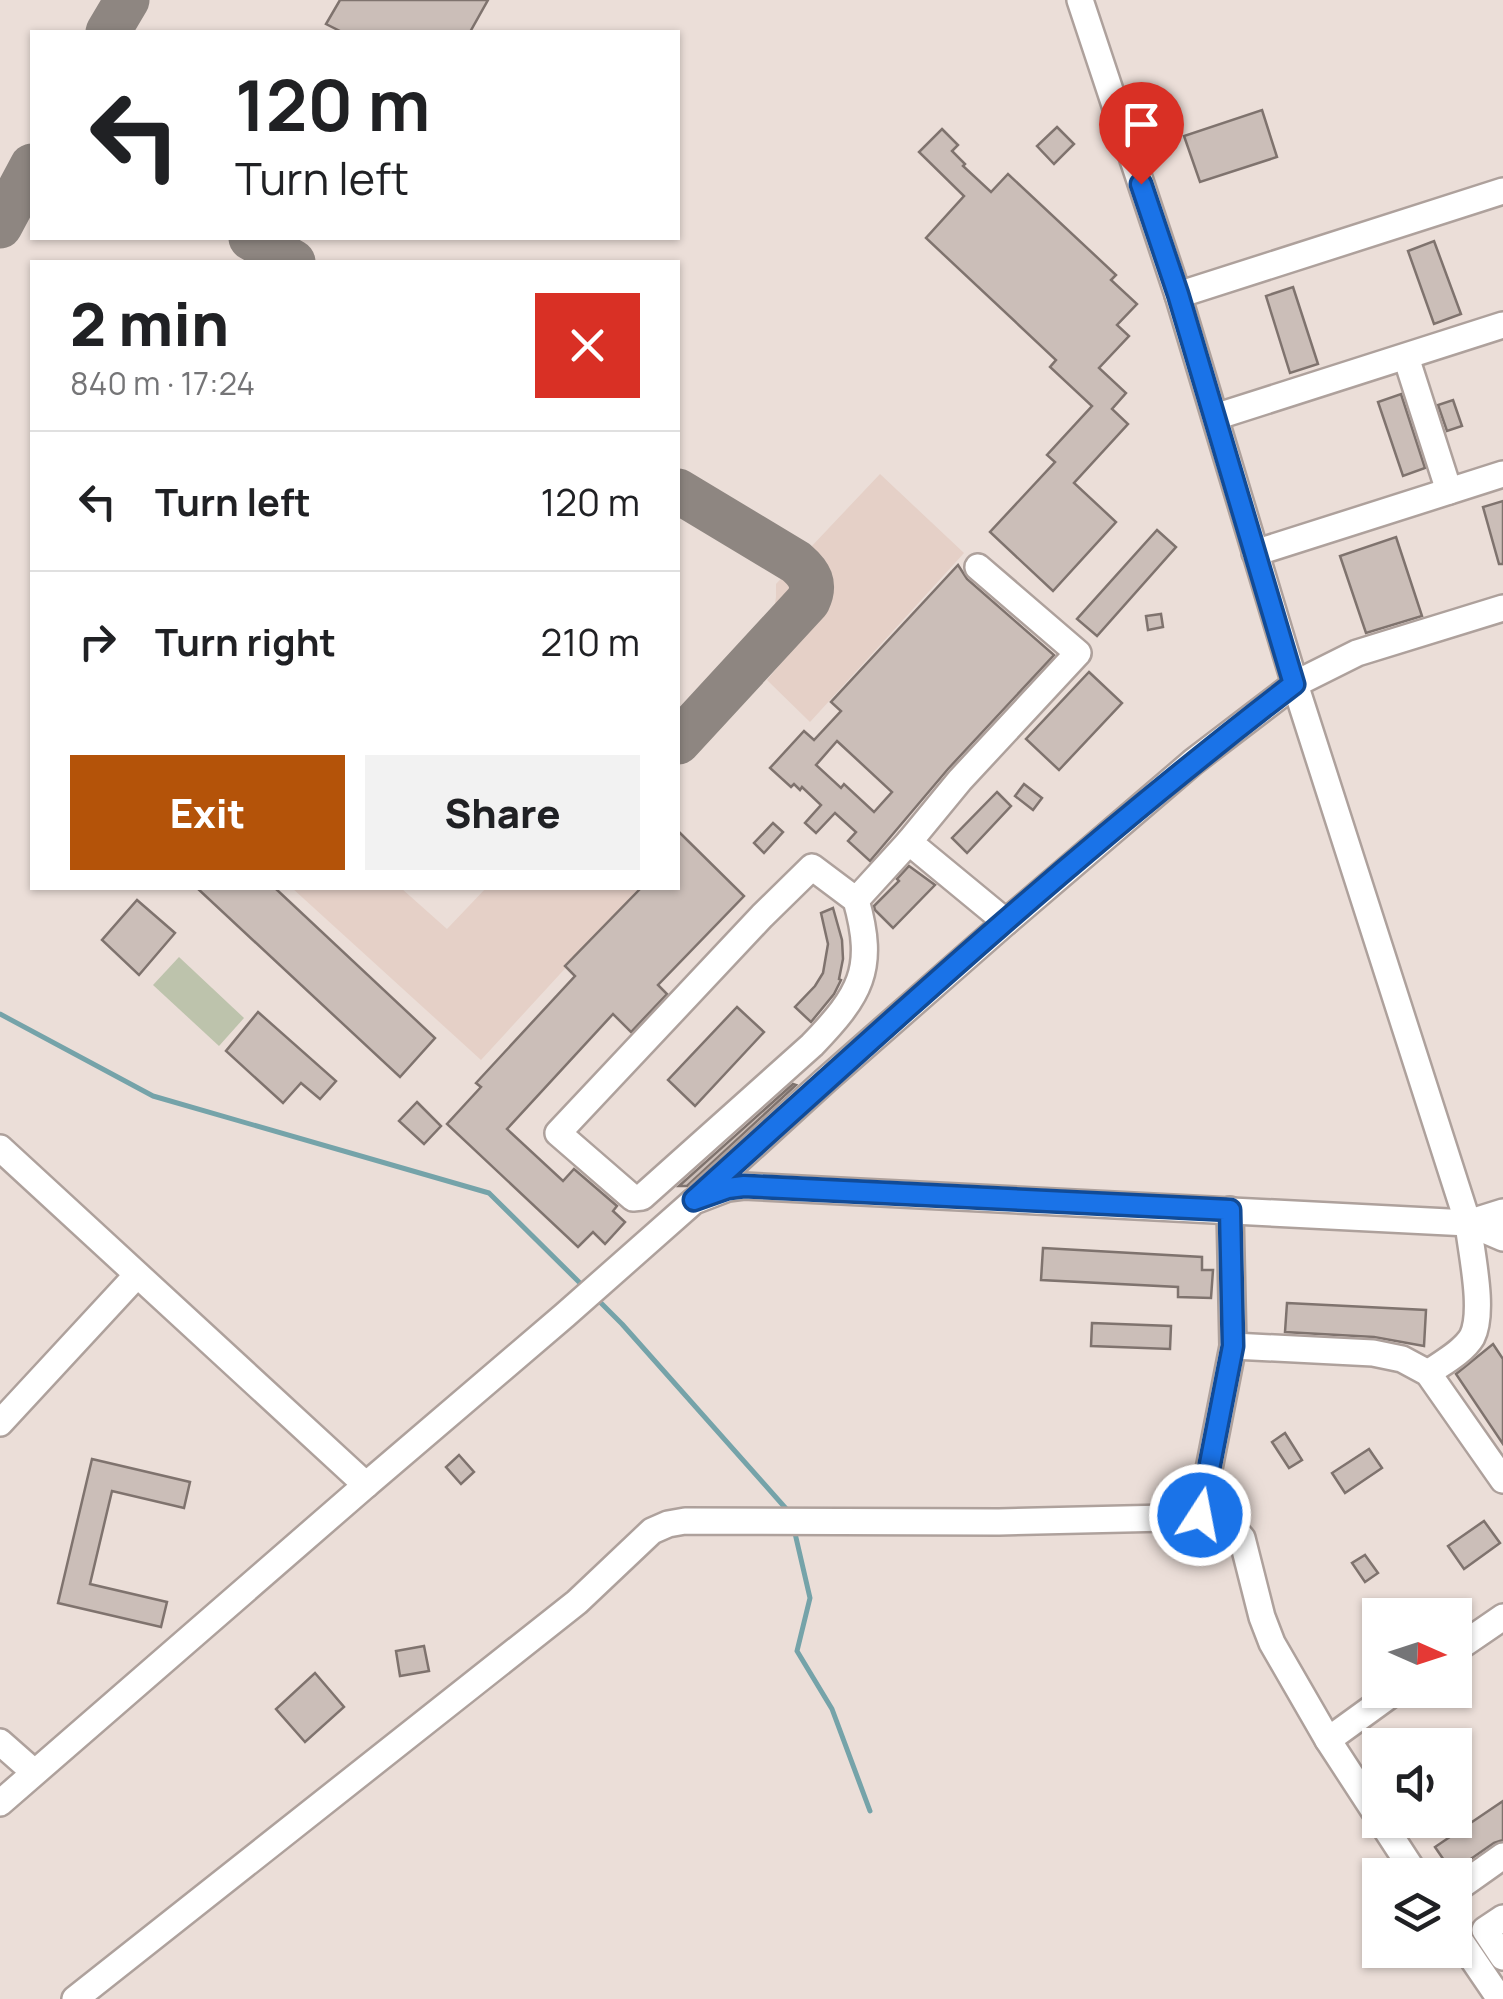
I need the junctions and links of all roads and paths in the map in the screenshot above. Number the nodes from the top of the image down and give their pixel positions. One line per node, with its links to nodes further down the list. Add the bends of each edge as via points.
1 (1080, 0): 3 (lane)
2 (1503, 191): 3 (lane)
3 (1178, 294): 6 (lane)
4 (1503, 326): 5 (lane)
5 (1406, 356): 6 (lane); 8 (lane)
6 (1214, 418): 9 (lane)
7 (1503, 474): 8 (lane)
8 (1450, 492): 9 (lane)
9 (1256, 553): 12 (lane)
10 (978, 567): 13 (lane, via 1078,654)
11 (1503, 608): 12 (lane, via 1357,653)
12 (1294, 684): 15 (lane); 22 (lane)
13 (910, 842): 14 (lane); 15 (lane)
14 (856, 900): 16 (lane, via 865,961 858,988); 16 (lane, via 812,867 558,1133 633,1198 642,1198)
15 (1006, 922): 17 (lane)
16 (812, 1046): 17 (lane)
17 (837, 1070): 19 (lane)
18 (0, 1148): 24 (lane)
19 (694, 1200): 20 (lane, via 744,1186); 29 (lane)
20 (1230, 1210): 22 (lane); 25 (lane)
21 (1503, 1212): 22 (lane)
22 (1468, 1224): 23 (lane); 26 (lane, via 1474,1330)
23 (1503, 1238)
24 (137, 1275): 27 (lane); 29 (lane)
25 (1233, 1346): 26 (lane, via 1373,1352); 30 (lane)
26 (1428, 1373): 28 (lane)
27 (0, 1423)
28 (1503, 1480)
29 (366, 1485): 36 (lane)
30 (1200, 1515): 34 (lane, via 1229,1525 1242,1538 1272,1644); 44 (lane, via 668,1524)
31 (1503, 1617): 32 (lane)
32 (1472, 1638)
33 (1372, 1708): 34 (lane)
34 (1328, 1740): 39 (lane)
35 (0, 1742): 36 (lane)
36 (34, 1772): 37 (lane)
37 (0, 1803)
38 (1503, 1856): 40 (lane)
39 (1405, 1858)
40 (1472, 1878)
41 (1503, 1918): 42 (lane, via 1485,1930)
42 (1503, 1957)
43 (1472, 1958): 45 (lane)
44 (74, 1999)
45 (1500, 1999)

